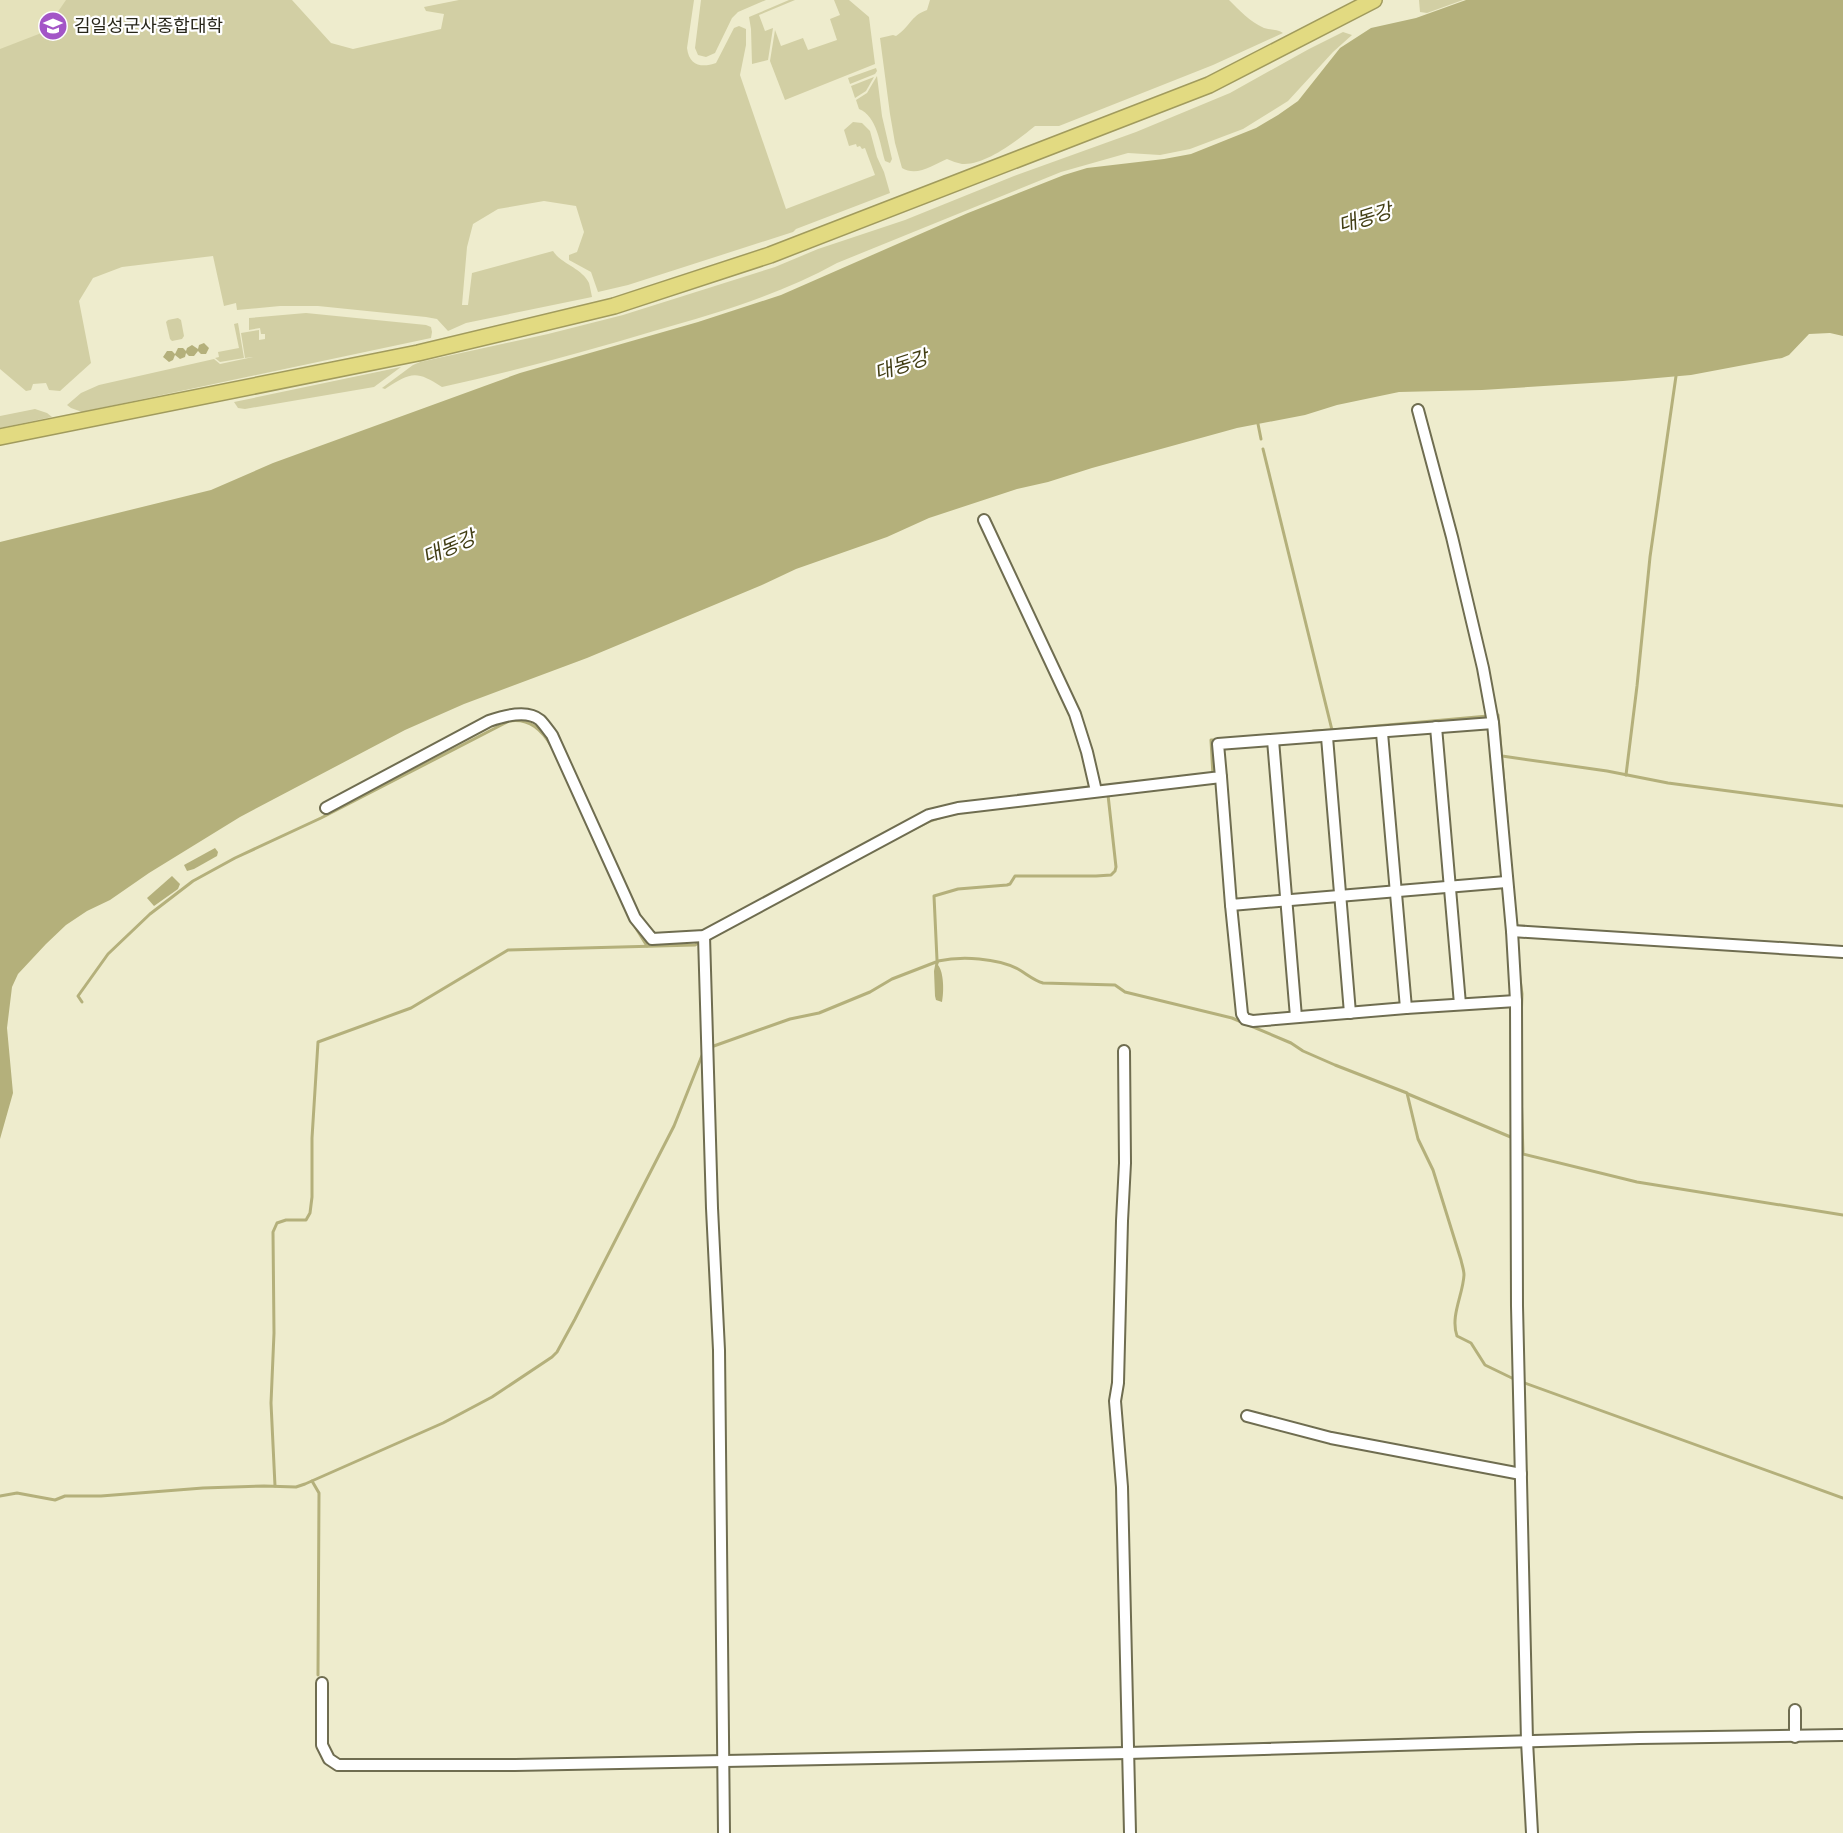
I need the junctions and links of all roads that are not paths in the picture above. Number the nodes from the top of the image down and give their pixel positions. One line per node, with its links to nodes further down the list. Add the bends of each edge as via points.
1 (1374, 0): 3 (highway, via 1209,85 725,271 625,303 395,357)
2 (1418, 410): 5 (street)
3 (0, 437)
4 (984, 520): 11 (street, via 1075,714)
5 (1494, 723): 6 (street); 13 (street)
6 (1436, 727): 7 (street); 14 (street)
7 (1382, 732): 8 (street); 15 (street)
8 (1327, 737): 9 (street); 16 (street)
9 (1273, 740): 10 (street, via 1218,744); 17 (street)
10 (1221, 777): 11 (street); 18 (street)
11 (1096, 791): 20 (street, via 929,814)
12 (326, 808): 20 (street, via 489,721 520,714 538,719 552,735 635,918 652,939)
13 (1506, 882): 14 (street); 19 (street)
14 (1450, 887): 15 (street); 23 (street)
15 (1395, 891): 16 (street); 24 (street)
16 (1341, 895): 17 (street); 25 (street)
17 (1287, 900): 18 (street); 26 (street)
18 (1231, 904): 26 (street, via 1242,1014 1253,1021)
19 (1512, 931): 21 (street); 22 (street)
20 (704, 936): 36 (street, via 719,1350)
21 (1843, 952)
22 (1516, 1001): 23 (street); 29 (street)
23 (1460, 1004): 24 (street)
24 (1406, 1008): 25 (street)
25 (1350, 1013): 26 (street)
26 (1296, 1017)
27 (1124, 1051): 35 (street, via 1125,1163 1115,1401 1122,1487)
28 (1247, 1416): 29 (street, via 1331,1438)
29 (1521, 1474): 34 (street)
30 (322, 1683): 36 (street, via 322,1745 329,1759 338,1765)
31 (1795, 1710): 33 (street)
32 (1843, 1736): 33 (street)
33 (1795, 1737): 34 (street)
34 (1527, 1741): 35 (street); 39 (street)
35 (1128, 1753): 36 (street); 38 (street)
36 (722, 1761): 37 (street)
37 (724, 1833)
38 (1130, 1833)
39 (1532, 1833)

